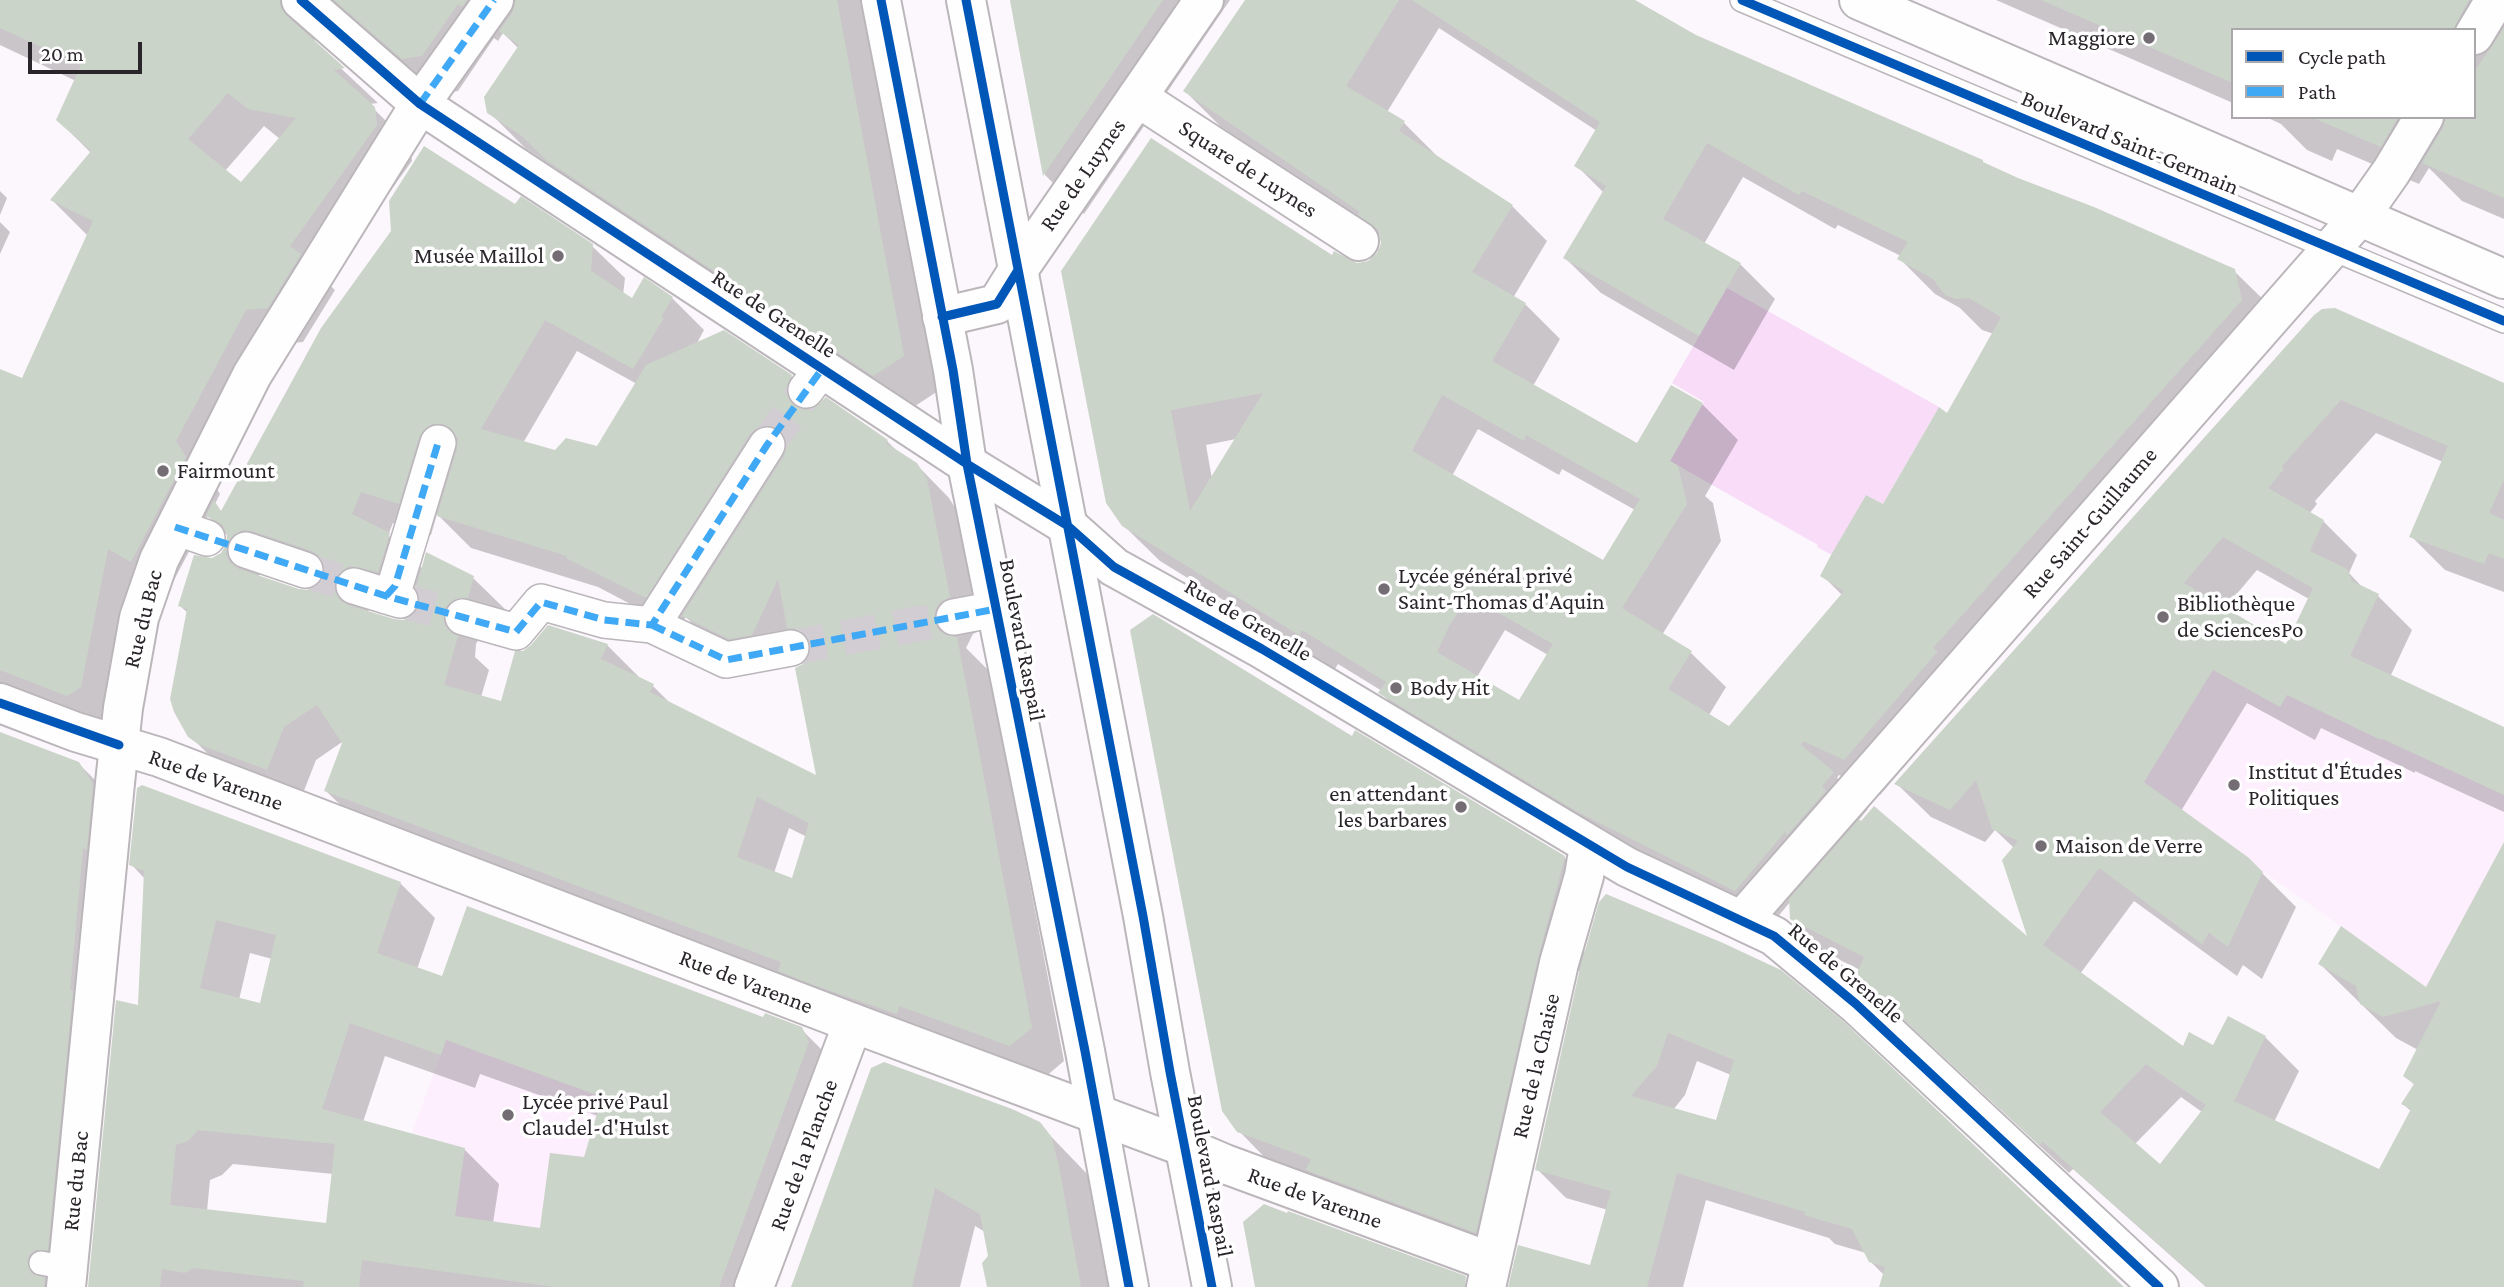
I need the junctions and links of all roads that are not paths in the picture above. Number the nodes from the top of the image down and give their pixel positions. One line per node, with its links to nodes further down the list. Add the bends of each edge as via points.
1 (301, 0): 11 (street, Rue de Grenelle)
2 (494, 0): 11 (street, Rue du Bac)
3 (881, 0): 18 (street, Boulevard Raspail)
4 (966, 0): 16 (street, Boulevard Raspail)
5 (1204, 0): 10 (street, Rue de Luynes)
6 (1742, 0): 15 (lane, Boulevard Saint-Germain)
7 (1859, 0): 13 (street, Boulevard Saint-Germain)
8 (2495, 0): 9 (street)
9 (2476, 32)
10 (1137, 97): 14 (street, Square de Luynes); 16 (street, Rue de Luynes)
11 (420, 104): 22 (street, Rue de Grenelle, via 814,380); 33 (street, Rue du Bac, via 252,375 191,533 159,560 139,618)
12 (2423, 119): 13 (street, Rue Saint-Guillaume)
13 (2360, 216): 15 (street, Rue Saint-Guillaume); 17 (street, Boulevard Saint-Germain)
14 (1359, 241)
15 (2331, 249): 19 (lane, Boulevard Saint-Germain); 35 (street, Rue Saint-Guillaume)
16 (1017, 270): 18 (street, Rue de Luynes, via 998,304); 23 (street, Boulevard Raspail)
17 (2504, 279)
18 (942, 317): 22 (street, Boulevard Raspail)
19 (2504, 321)
20 (438, 443): 26 (street, via 395,586)
21 (767, 445): 30 (street)
22 (967, 464): 23 (street, Rue de Grenelle); 27 (street, Boulevard Raspail)
23 (1068, 526): 34 (street, Rue de Grenelle, via 1114,567 1262,649); 38 (street, Boulevard Raspail)
24 (246, 550): 25 (street)
25 (305, 570)
26 (380, 594)
27 (996, 609): 29 (street); 37 (street, Boulevard Raspail)
28 (463, 617): 30 (street, via 516,632 541,602 604,620)
29 (954, 617)
30 (652, 625): 31 (street, via 726,660)
31 (791, 648)
32 (0, 703): 33 (street, Rue de Varenne)
33 (119, 745): 36 (street, Rue de Varenne); 39 (street, Rue du Bac)
34 (1589, 846): 35 (street, Rue de Grenelle); 40 (street, Rue de la Chaise)
35 (1742, 920): 44 (street, Rue de Grenelle, via 1774,936 1856,1004)
36 (853, 1023): 37 (street, Rue de Varenne); 41 (street, Rue de la Planche)
37 (1096, 1114): 38 (street, Rue de Varenne); 42 (street, Boulevard Raspail)
38 (1185, 1147): 40 (street, Rue de Varenne); 43 (street, Boulevard Raspail)
39 (58, 1273)
40 (1489, 1274)
41 (754, 1287)
42 (1129, 1287)
43 (1212, 1287)
44 (2159, 1287)

